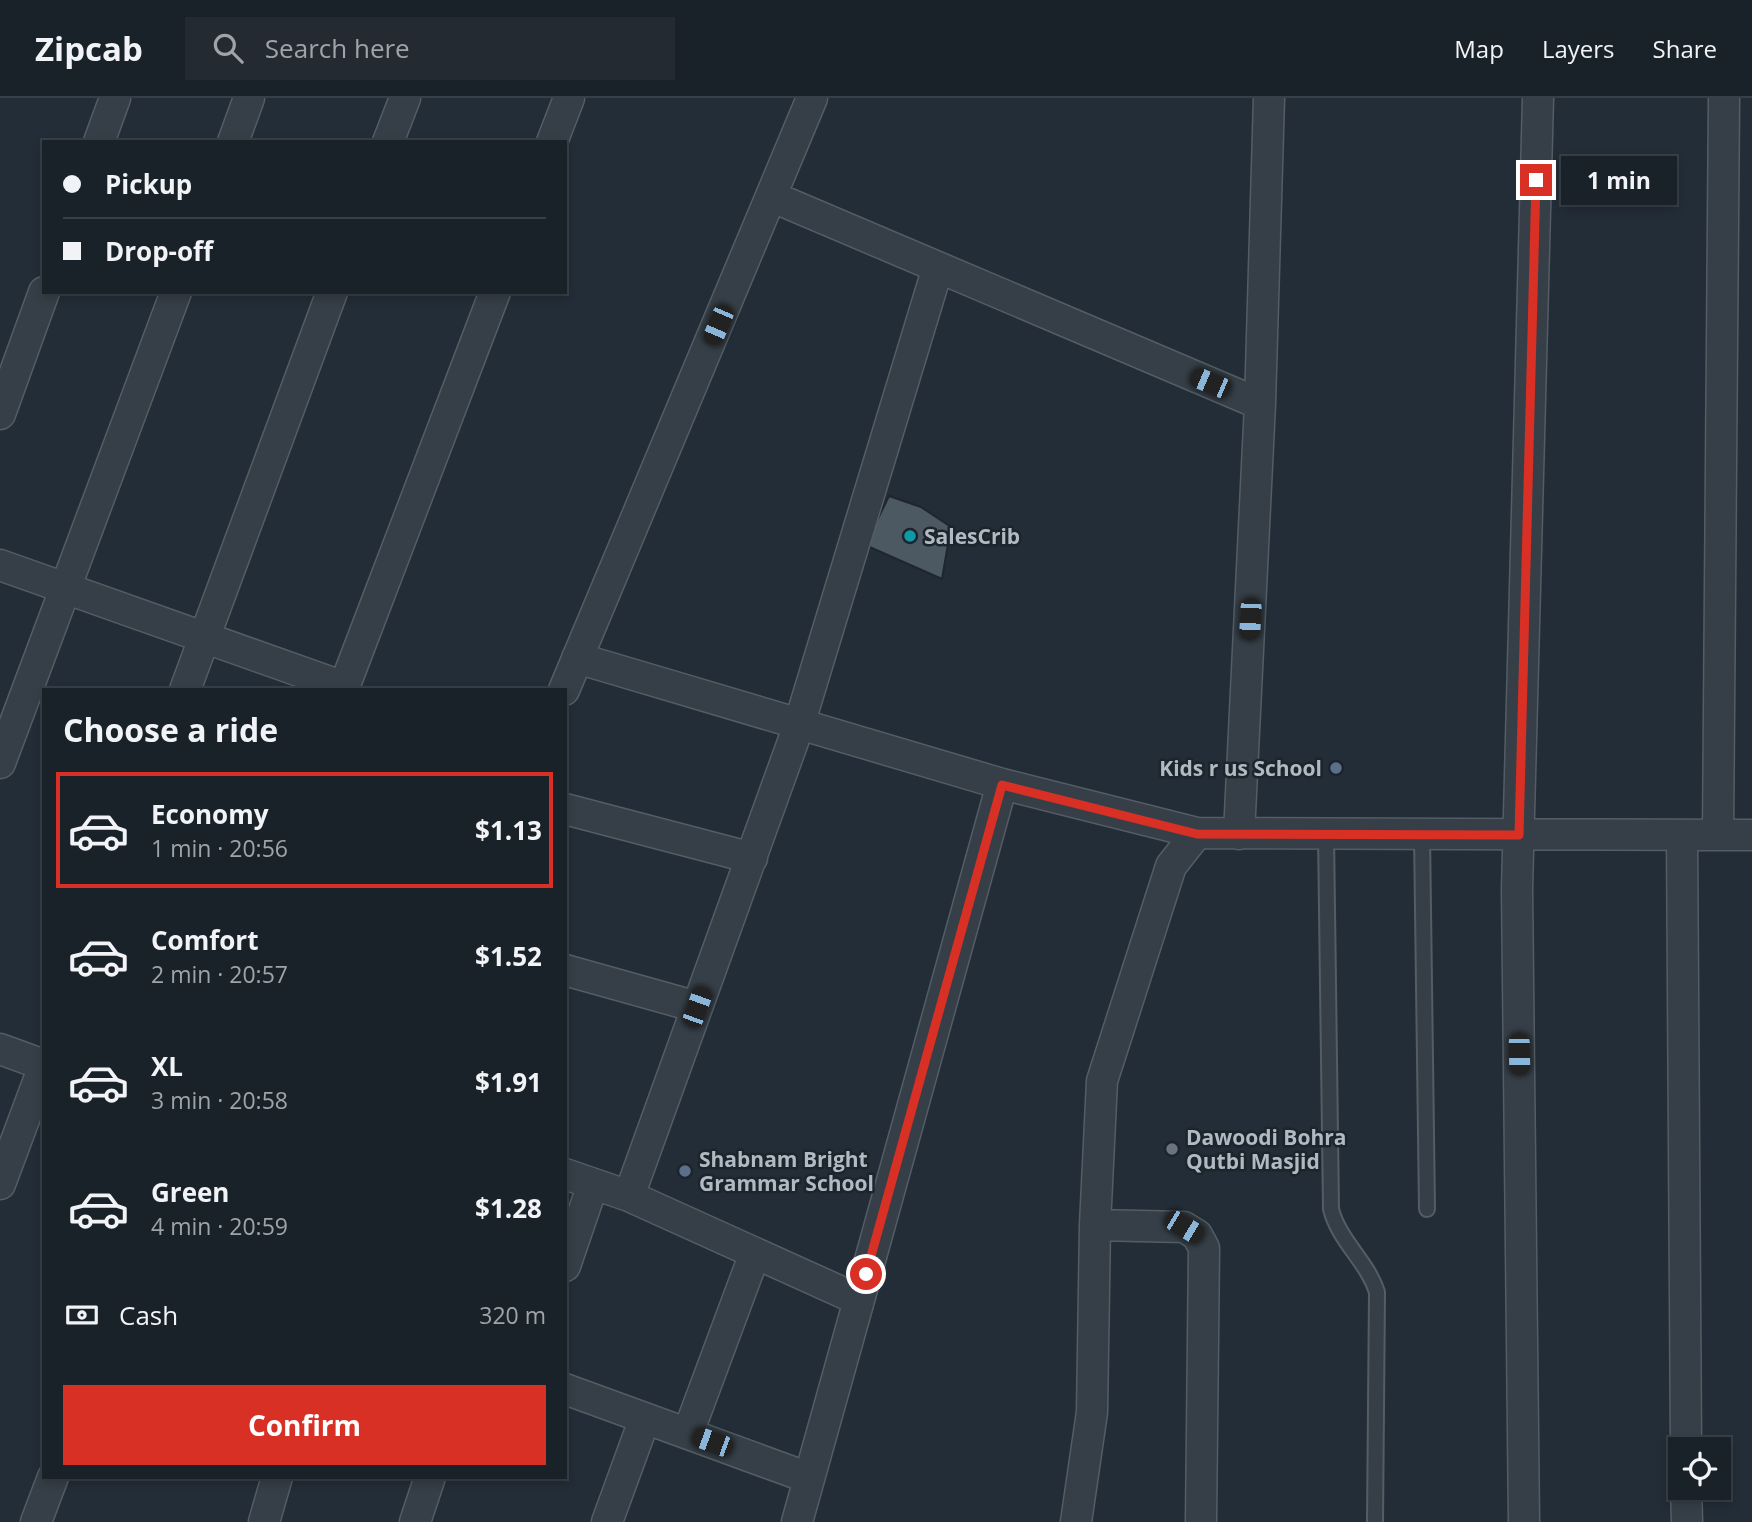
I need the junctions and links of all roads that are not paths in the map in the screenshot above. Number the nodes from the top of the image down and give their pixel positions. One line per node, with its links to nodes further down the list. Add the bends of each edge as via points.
1 (115, 98): 9 (street)
2 (249, 98): 10 (street)
3 (405, 98): 11 (street)
4 (569, 98): 12 (street)
5 (812, 98): 13 (street)
6 (1269, 98): 19 (street)
7 (1538, 98): 36 (street)
8 (1724, 98): 38 (street)
9 (100, 140)
10 (234, 140)
11 (389, 140)
12 (553, 140)
13 (772, 197): 14 (street); 24 (street)
14 (938, 267): 19 (street); 28 (street)
15 (43, 294): 20 (street)
16 (175, 294): 22 (street)
17 (331, 294): 23 (street)
18 (494, 294): 26 (street)
19 (1260, 404): 33 (street)
20 (0, 414)
21 (0, 565): 22 (street)
22 (66, 588): 23 (street); 29 (street)
23 (204, 638): 25 (street); 26 (street)
24 (577, 658): 27 (street); 28 (street)
25 (185, 688)
26 (343, 688)
27 (565, 688)
28 (799, 725): 30 (street); 40 (street)
29 (0, 763)
30 (1002, 785): 32 (street); 54 (street)
31 (567, 810): 40 (street)
32 (1197, 834): 33 (street); 51 (street, via 1171,866 1102,1082)
33 (1240, 834): 34 (street)
34 (1326, 834): 35 (street); 71 (lane, via 1331,1209 1335,1223 1372,1275 1377,1292)
35 (1422, 834): 36 (street); 50 (lane)
36 (1519, 835): 37 (street); 72 (street)
37 (1682, 835): 38 (street); 58 (street)
38 (1718, 835): 39 (street)
39 (1752, 835)
40 (751, 858): 42 (street)
41 (567, 971): 42 (street)
42 (697, 1007): 49 (street)
43 (0, 1049): 44 (street)
44 (42, 1065)
45 (42, 1071): 47 (street)
46 (567, 1175): 48 (street)
47 (0, 1184)
48 (593, 1184): 49 (street); 53 (street)
49 (629, 1196): 52 (street)
50 (1427, 1209)
51 (1095, 1225): 69 (street, via 1092,1412); 70 (street, via 1184,1227 1197,1235 1204,1248)
52 (755, 1253): 54 (street); 57 (street)
53 (567, 1260)
54 (859, 1300): 59 (street)
55 (567, 1390): 56 (street)
56 (645, 1418): 57 (street); 67 (street)
57 (688, 1433): 59 (street)
58 (1686, 1437)
59 (809, 1478): 68 (street)
60 (52, 1479): 64 (street)
61 (277, 1479): 65 (street)
62 (429, 1479): 66 (street)
63 (1686, 1500): 73 (street)
64 (36, 1522)
65 (264, 1522)
66 (415, 1522)
67 (607, 1522)
68 (797, 1522)
69 (1076, 1522)
70 (1201, 1522)
71 (1375, 1522)
72 (1524, 1522)
73 (1687, 1522)

